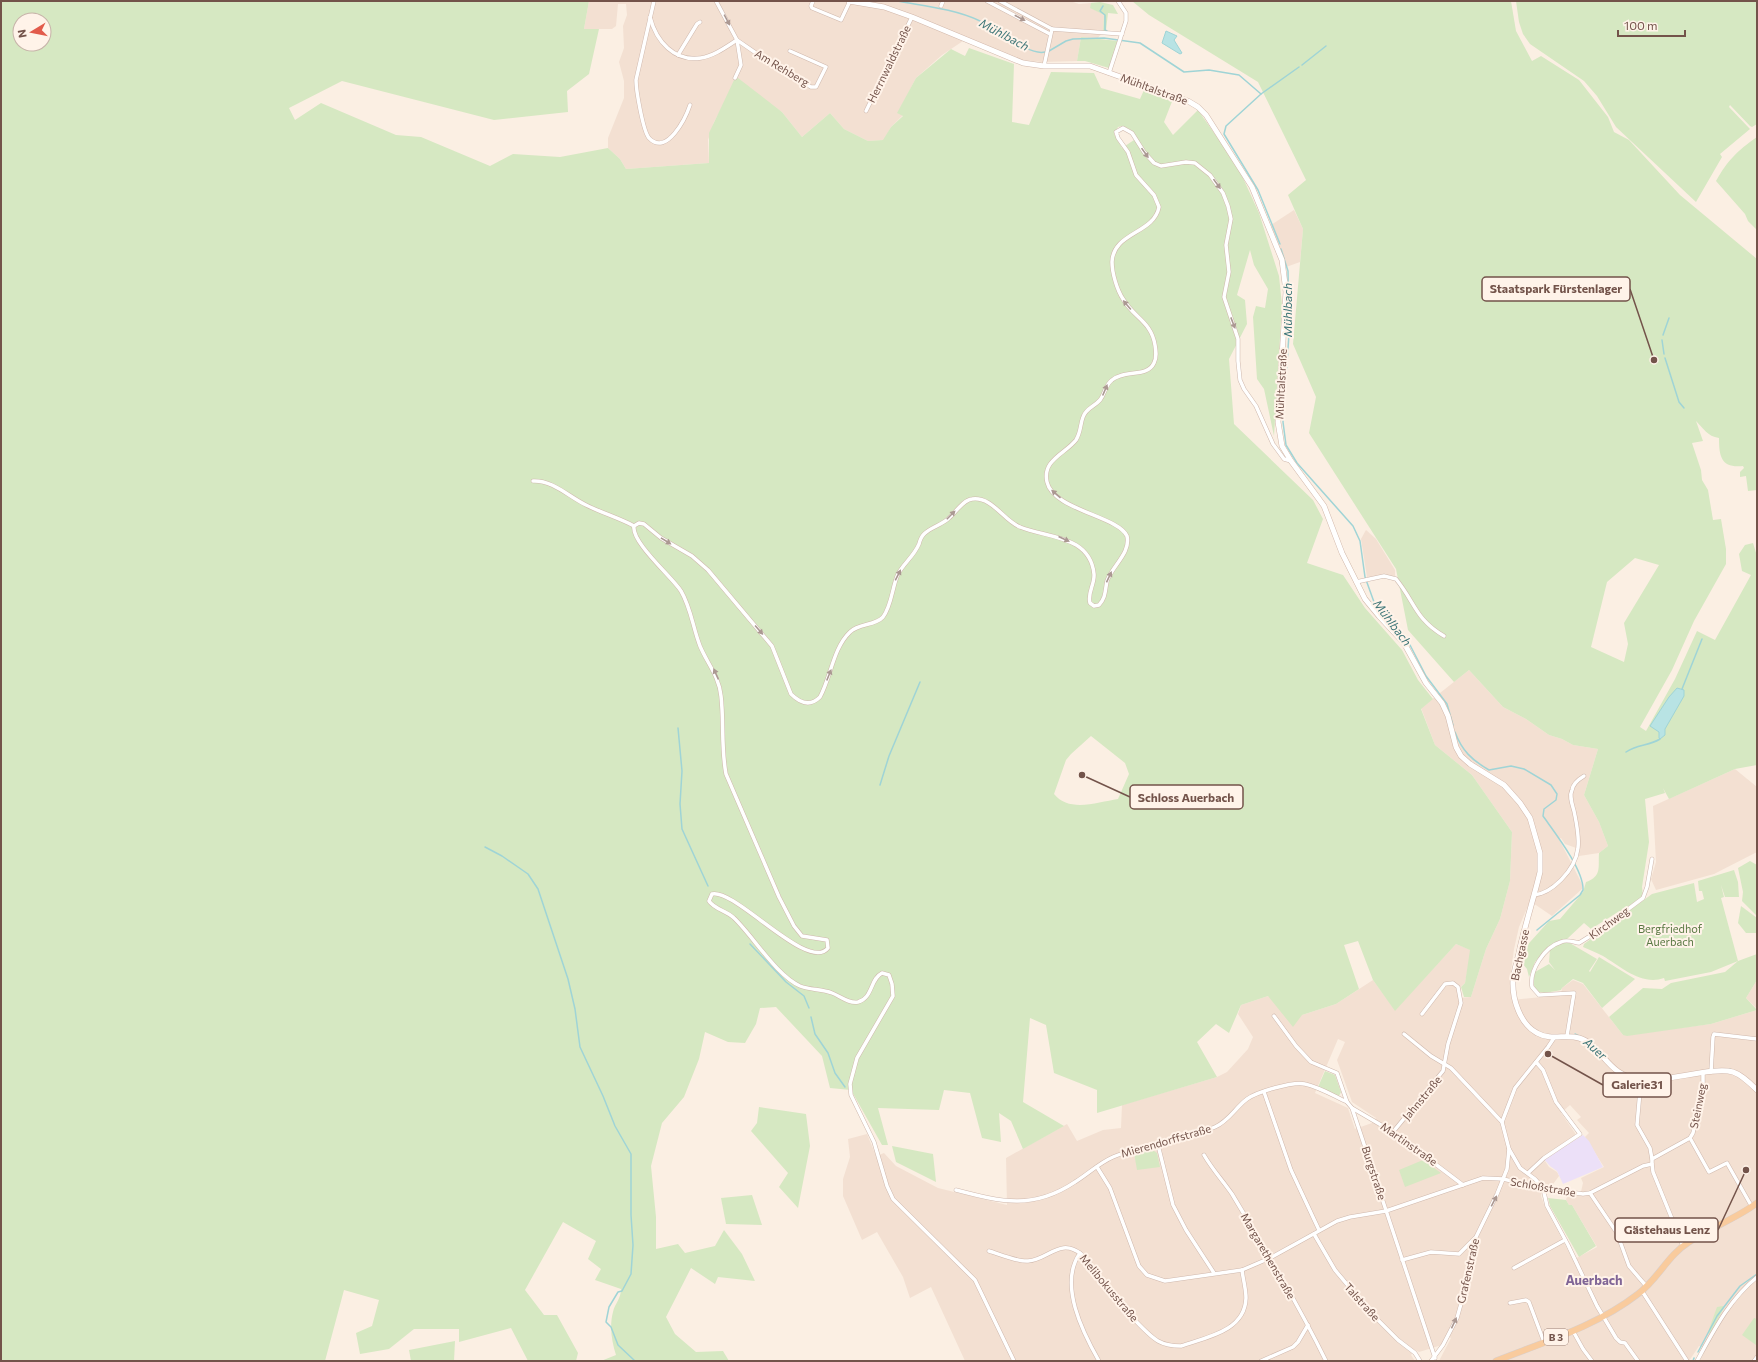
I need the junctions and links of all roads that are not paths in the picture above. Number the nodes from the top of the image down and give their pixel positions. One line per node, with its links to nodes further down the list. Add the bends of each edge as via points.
1 (654, 1): 10 (street)
2 (716, 1): 18 (street, one-way to 18)
3 (813, 1): 4 (street, via 812,8 841,20)
4 (849, 1): 11 (main road, Mühltalstraße)
5 (943, 1): 9 (street)
6 (1000, 1): 13 (street)
7 (1117, 1): 16 (street, via 1126,13)
8 (990, 2): 15 (street, one-way to 15)
9 (941, 6)
10 (650, 16): 14 (street); 17 (street)
11 (912, 17): 21 (main road, Mühltalstraße, via 1023,63); 25 (street, Herrnwaldstraße)
12 (700, 22): 20 (street)
13 (1052, 29): 15 (street); 16 (street)
14 (655, 34): 17 (street); 20 (street, via 663,45)
15 (1050, 34): 21 (street)
16 (1122, 34): 22 (street)
17 (646, 36): 24 (street, via 636,89 646,133 651,139 660,142 669,139 681,126)
18 (737, 40): 19 (street, Am Rehberg, via 772,64 811,87 816,87 826,67); 20 (street, via 701,58); 23 (street, via 741,65)
19 (790, 51)
20 (678, 55)
21 (1044, 66): 22 (main road, Mühltalstraße, via 1085,65)
22 (1109, 73): 26 (main road, Mühltalstraße, via 1188,101 1198,107 1234,158 1259,202 1282,260 1285,279 1286,304 1279,428 1282,446)
23 (734, 78)
24 (690, 104)
25 (866, 111)
26 (1290, 461): 28 (street, one-way to 26, via 644,524 661,538 692,556 708,570 768,639 791,694 805,703 813,702 820,697 842,643 850,632 879,620 884,615 898,575 923,535 943,523 964,503 972,499 984,501 996,508 1017,526 1058,536 1081,549 1089,558 1094,572 1094,583 1089,597 1090,603 1097,606 1103,600 1108,579 1127,547 1127,536 1120,527 1057,496 1048,486 1046,473 1054,459 1077,437 1084,415 1100,400 1109,383 1124,374 1146,372 1156,358 1150,329 1122,299 1113,266 1113,256 1120,243 1152,221 1159,207 1156,198 1136,175 1128,152 1118,138 1116,132 1121,128 1132,133 1154,163 1161,166 1192,162 1210,176 1223,193 1231,219 1226,242 1229,272 1224,297 1238,339 1239,374 1244,389 1254,402 1273,444 1284,459); 29 (main road, Mühltalstraße, via 1324,506 1336,540)
27 (533, 481): 28 (street, via 546,482 587,506)
28 (634, 526): 88 (street, one-way to 28, via 975,1280 893,1199 874,1142 851,1095 850,1079 853,1066 893,996 890,978 885,973 880,974 869,994 856,1002 831,992 800,986 787,977 739,923 728,913 710,904 709,898 712,894 718,894 748,911 798,947 819,953 825,952 829,946 825,939 802,936 779,897 728,783 718,679 700,647 685,598 656,564 634,532)
29 (1356, 582): 30 (street, via 1388,576 1396,580 1414,610 1433,630); 33 (main road, Mühltalstraße, via 1379,616 1404,643 1426,682 1442,703 1456,747 1462,756 1504,786 1530,818 1540,853 1540,872)
30 (1444, 636)
31 (1584, 776): 33 (street, via 1571,790 1579,833 1574,864 1543,894)
32 (1652, 859): 37 (street, Kirchweg, via 1648,887 1643,898 1579,943 1569,940 1556,944 1534,970 1532,987 1538,995 1574,993)
33 (1534, 895): 38 (main road, Bachgasse, via 1514,971 1513,989 1519,1010 1528,1026 1539,1034)
34 (1422, 1014): 41 (street, via 1445,984 1453,983 1458,987 1461,1003 1448,1044)
35 (1274, 1016): 47 (street, Burgstraße, via 1311,1062 1336,1073)
36 (1404, 1034): 41 (street, Jahnstraße)
37 (1567, 1036): 38 (main road, Bachgasse); 44 (main road, Bachgasse, via 1586,1042 1616,1071)
38 (1554, 1038): 40 (street)
39 (1757, 1039): 42 (street, via 1714,1034)
40 (1536, 1062): 49 (street, via 1515,1088); 58 (street, via 1545,1074 1556,1102 1580,1134 1544,1158)
41 (1445, 1066): 49 (street, via 1451,1068); 50 (street, Jahnstraße, via 1441,1075)
42 (1711, 1072): 43 (main road, Bachgasse); 45 (main road, Bachgasse, via 1731,1071 1740,1075)
43 (1703, 1073): 44 (main road, Bachgasse, via 1661,1080); 51 (street, Steinweg, via 1703,1085)
44 (1642, 1080): 55 (street, via 1637,1124 1650,1148)
45 (1757, 1090)
46 (1264, 1092): 47 (street, Mierendorffstraße, via 1304,1083); 52 (street, Mierendorffstraße, via 1247,1099 1224,1123); 67 (street, via 1291,1170)
47 (1347, 1102): 48 (street, Burgstraße)
48 (1352, 1108): 50 (street, Martinstraße); 66 (street, Burgstraße)
49 (1502, 1122): 53 (street)
50 (1393, 1132): 60 (street, Martinstraße)
51 (1690, 1138): 55 (street); 65 (street, via 1709,1172 1727,1163)
52 (1158, 1145): 57 (street, Mierendorffstraße, via 1120,1155); 78 (street, via 1173,1205)
53 (1509, 1149): 58 (street, via 1520,1168); 59 (street, Grafenstraße, via 1507,1169)
54 (1204, 1155): 74 (street, Margarethenstraße)
55 (1652, 1159): 56 (street)
56 (1652, 1164): 63 (street, Schloßstraße, via 1643,1166); 71 (street)
57 (1097, 1167): 62 (street, Mierendorffstraße, via 1062,1190 1024,1202 995,1200); 78 (street, Schloßstraße, via 1110,1188 1137,1262 1143,1271 1165,1281)
58 (1528, 1173): 61 (street)
59 (1502, 1179): 60 (street, Schloßstraße, via 1483,1178); 61 (street, Schloßstraße); 69 (street, Grafenstraße, one-way to 59)
60 (1463, 1185): 66 (street, Schloßstraße)
61 (1544, 1188): 63 (street, Schloßstraße, via 1577,1194); 70 (street, via 1547,1206)
62 (956, 1190)
63 (1590, 1193): 80 (street, via 1617,1233 1629,1266)
64 (1757, 1203): 65 (main road, B 3)
65 (1752, 1207): 71 (main road, B 3)
66 (1386, 1211): 67 (street, Schloßstraße, via 1350,1216); 75 (street, Burgstraße)
67 (1319, 1230): 68 (street, Schloßstraße)
68 (1314, 1234): 74 (street, Schloßstraße); 92 (street, Talstraße, via 1334,1270 1372,1314)
69 (1476, 1237): 75 (street, via 1459,1254 1431,1252); 87 (street, Grafenstraße, one-way to 69, via 1456,1318 1468,1279)
70 (1565, 1240): 76 (street); 82 (street)
71 (1683, 1246): 80 (main road, B 3)
72 (989, 1252): 73 (street, Melibokusstraße, via 1027,1262 1063,1248 1073,1248)
73 (1080, 1253): 77 (street, Melibokusstraße, via 1088,1259 1105,1286 1156,1340 1174,1346 1181,1346 1230,1328 1237,1322 1245,1309); 89 (street, via 1076,1260 1072,1284 1077,1315)
74 (1270, 1258): 77 (street, Schloßstraße); 83 (street, Margarethenstraße)
75 (1402, 1260): 87 (street, Burgstraße)
76 (1514, 1268)
77 (1242, 1270): 78 (street, Schloßstraße)
78 (1214, 1272)
79 (1757, 1278): 98 (street, via 1743,1289 1721,1316)
80 (1644, 1289): 82 (main road, B 3); 97 (street)
81 (1510, 1303): 85 (street, via 1526,1300 1529,1302)
82 (1603, 1316): 84 (main road, B 3); 96 (street, via 1618,1341 1625,1343)
83 (1308, 1325): 90 (street, via 1293,1347); 91 (street, Margarethenstraße)
84 (1573, 1331): 85 (main road, B 3); 95 (street, via 1582,1349)
85 (1544, 1342): 94 (main road, B 3)
86 (1757, 1357): 99 (street)
87 (1435, 1358): 93 (street, Grafenstraße)
88 (1014, 1361)
89 (1099, 1361)
90 (1261, 1361)
91 (1326, 1361)
92 (1420, 1361)
93 (1431, 1361)
94 (1496, 1361)
95 (1592, 1361)
96 (1638, 1361)
97 (1687, 1361)
98 (1697, 1361)
99 (1754, 1361)

